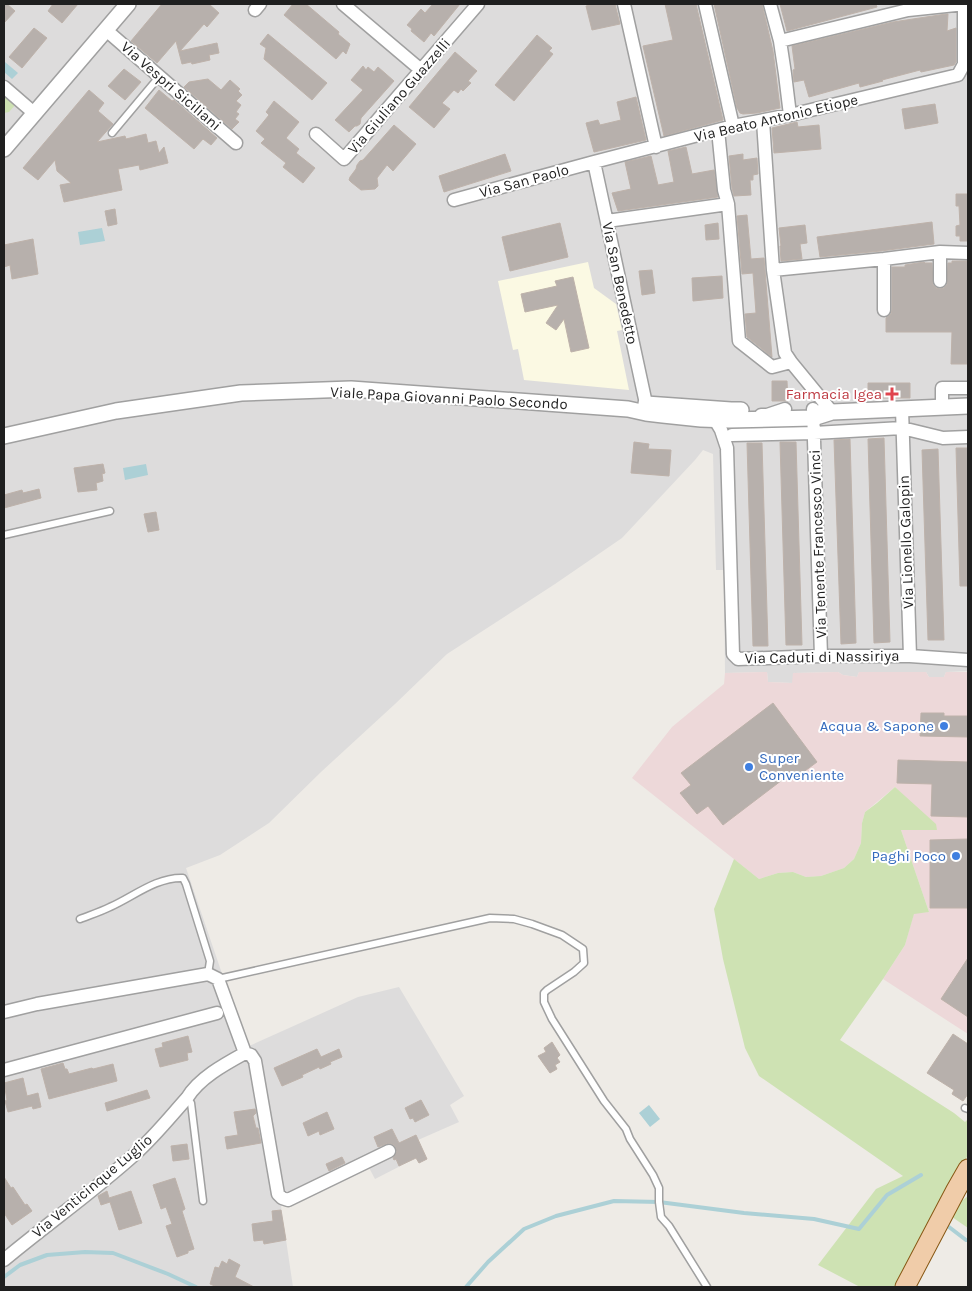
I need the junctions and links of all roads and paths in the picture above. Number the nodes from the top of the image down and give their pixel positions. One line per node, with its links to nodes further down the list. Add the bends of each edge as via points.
1 (128, 4): 9 (street)
2 (343, 4): 11 (street)
3 (478, 4): 11 (street, Via Giuliano Guazzelli)
4 (624, 4): 22 (street)
5 (705, 4): 17 (street)
6 (770, 4): 10 (street)
7 (965, 4): 8 (street); 15 (street, Via Beato Antonio Etiope, via 964,64 958,75)
8 (908, 7): 10 (street)
9 (106, 30): 12 (street, Via Vespri Siciliani); 14 (street)
10 (780, 41): 15 (street)
11 (421, 70): 20 (street, Via Giuliano Guazzelli, via 344,159)
12 (159, 77): 19 (lane); 21 (street, Via Vespri Siciliani)
13 (4, 87): 14 (street)
14 (34, 113): 23 (street)
15 (790, 115): 16 (street, Via Beato Antonio Etiope)
16 (763, 121): 17 (street, Via Beato Antonio Etiope); 31 (street)
17 (733, 126): 18 (street, Via Beato Antonio Etiope)
18 (718, 130): 22 (street, Via Beato Antonio Etiope); 26 (street)
19 (112, 133)
20 (316, 134)
21 (236, 143)
22 (656, 146): 24 (street, Via Beato Antonio Etiope)
23 (4, 149)
24 (594, 162): 25 (street, Via San Paolo); 27 (street, Via San Benedetto)
25 (454, 200)
26 (728, 204): 27 (street); 34 (street, via 739,341 772,367)
27 (607, 221): 39 (street, Via San Benedetto)
28 (940, 252): 29 (street); 30 (street); 32 (street)
29 (968, 253)
30 (884, 259): 31 (street); 33 (street)
31 (773, 270): 34 (street, via 785,353)
32 (940, 281)
33 (884, 310)
34 (791, 362): 42 (street)
35 (968, 388): 38 (street, via 942,388)
36 (682, 406): 39 (street); 40 (street, via 731,410); 44 (street, via 698,414 719,415)
37 (968, 406): 38 (street)
38 (942, 408): 41 (street)
39 (646, 409): 44 (street); 46 (street, Viale Papa Giovanni Paolo Secondo, via 351,389 241,393 116,410)
40 (785, 409): 43 (street, via 807,408); 44 (street, via 767,415 737,415)
41 (902, 409): 42 (street); 45 (street, Via Lionello Galopin)
42 (832, 412): 43 (street)
43 (814, 420): 44 (street); 45 (street); 50 (street, Via Tenente Francesco Vinci)
44 (728, 424): 50 (street, Via Caduti di Nassiriya, via 734,654 738,659)
45 (902, 428): 47 (street, via 943,438); 51 (street, Via Lionello Galopin)
46 (4, 436)
47 (968, 437)
48 (110, 511): 49 (lane)
49 (4, 535)
50 (821, 656): 51 (street, Via Caduti di Nassiriya)
51 (910, 656): 52 (street, Via Caduti di Nassiriya)
52 (968, 660)
53 (80, 918): 54 (lane, via 159,882 183,878)
54 (213, 976): 55 (street); 57 (street); 66 (lane, via 490,918 514,919 562,935 582,949 584,963 547,990 544,1002 552,1020 653,1175 659,1188 662,1217)
55 (4, 1012)
56 (217, 1013): 58 (street)
57 (245, 1053): 59 (street, Via Venticinque Luglio, via 202,1080); 60 (street, via 255,1061 278,1194 282,1198 288,1200)
58 (4, 1070)
59 (187, 1098): 63 (lane); 65 (street, Via Venticinque Luglio, via 135,1154)
60 (389, 1151)
61 (968, 1169): 64 (main road)
62 (968, 1188): 64 (main road)
63 (204, 1201)
64 (948, 1207): 67 (main road)
65 (4, 1260)
66 (708, 1287)
67 (905, 1287)

